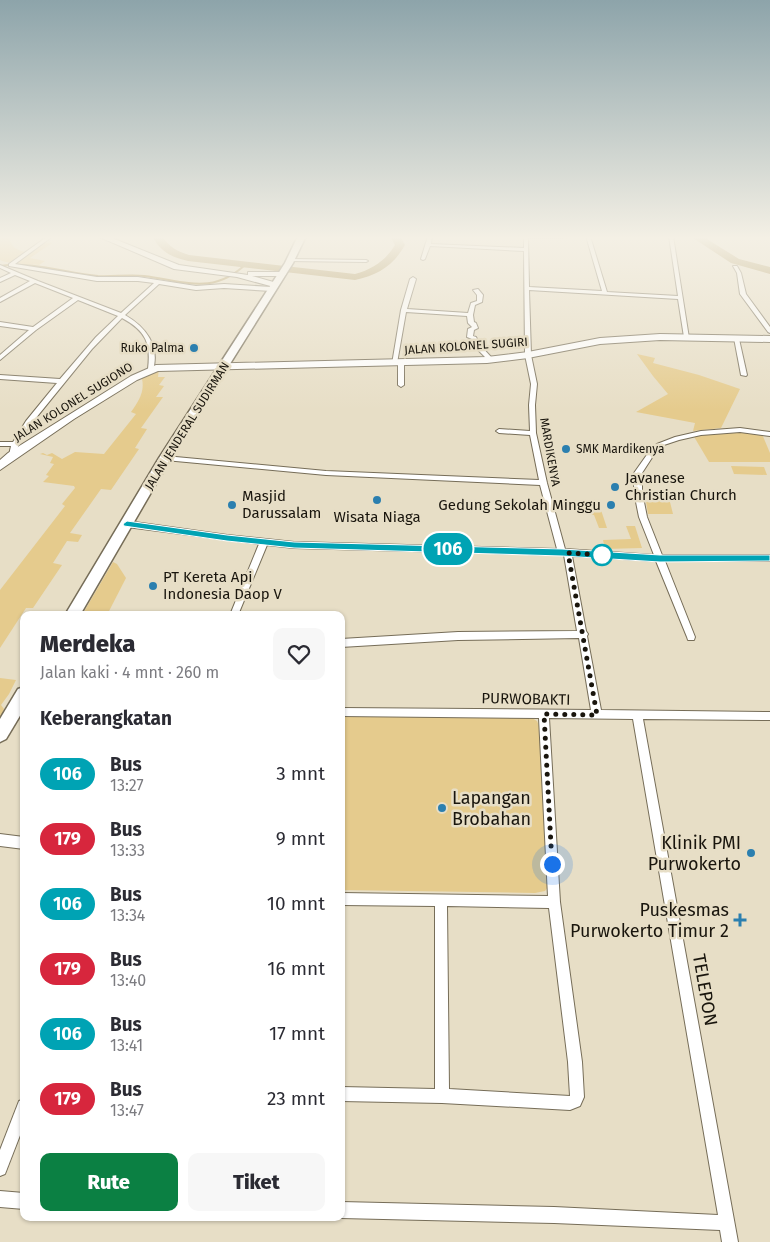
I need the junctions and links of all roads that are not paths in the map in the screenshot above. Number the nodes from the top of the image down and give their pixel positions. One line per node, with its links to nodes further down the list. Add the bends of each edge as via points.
1 (11, 294): 13 (street)
2 (66, 294): 11 (street)
3 (146, 294): 15 (street)
4 (269, 294): 27 (main road, JALAN JENDERAL SUDIRMAN)
5 (409, 294): 14 (street)
6 (479, 294): 16 (street, via 479,302 473,304)
7 (527, 294): 23 (street, MARDIKENYA)
8 (629, 294): 12 (street)
9 (679, 294): 12 (street)
10 (743, 294): 19 (street)
11 (76, 298): 15 (street); 18 (street)
12 (680, 298): 20 (street)
13 (0, 300)
14 (404, 310): 16 (street); 26 (street)
15 (124, 315): 28 (street, via 149,338 154,356); 31 (street, via 108,328)
16 (470, 315): 25 (street, via 475,328 471,329 470,337)
17 (0, 324): 18 (street)
18 (34, 329): 24 (street)
19 (770, 330)
20 (687, 337): 21 (main road, JALAN KOLONEL SUGIRI); 23 (main road, JALAN KOLONEL SUGIRI, via 608,340)
21 (736, 339): 22 (main road, JALAN KOLONEL SUGIRI); 29 (street)
22 (770, 339)
23 (528, 355): 25 (main road, JALAN KOLONEL SUGIRI); 34 (street, MARDIKENYA, via 534,384)
24 (0, 358)
25 (490, 359): 26 (main road, JALAN KOLONEL SUGIRI)
26 (397, 363): 27 (main road, JALAN KOLONEL SUGIRI); 32 (street)
27 (223, 366): 28 (main road, JALAN KOLONEL SUGIONO); 39 (main road, JALAN JENDERAL SUDIRMAN)
28 (151, 369): 38 (main road, JALAN KOLONEL SUGIONO, via 70,416)
29 (744, 375)
30 (0, 377): 31 (street)
31 (62, 381): 37 (street)
32 (401, 384)
33 (499, 432): 34 (street)
34 (533, 432): 41 (street, MARDIKENYA)
35 (770, 434): 45 (street, via 740,430 701,433 677,438 652,451 638,473 638,492 643,517)
36 (0, 444): 37 (street)
37 (14, 444): 38 (street)
38 (12, 455): 40 (main road, JALAN KOLONEL SUGIONO)
39 (165, 458): 41 (street, via 326,473); 42 (main road, JALAN JENDERAL SUDIRMAN)
40 (0, 466)
41 (543, 483): 44 (street, MARDIKENYA)
42 (127, 524): 43 (street); 48 (main road, JALAN JENDERAL SUDIRMAN)
43 (264, 542): 44 (street); 49 (street)
44 (565, 553): 45 (street); 50 (street)
45 (660, 558): 46 (street); 51 (street)
46 (768, 558): 47 (street)
47 (770, 568)
48 (74, 611)
49 (236, 611)
50 (584, 634): 52 (street, via 458,636); 56 (street)
51 (691, 637)
52 (345, 643)
53 (20, 702): 59 (main road)
54 (345, 712): 55 (street, PURWOBAKTI)
55 (544, 714): 56 (street, PURWOBAKTI); 64 (street)
56 (597, 715): 57 (street, PURWOBAKTI)
57 (637, 716): 58 (street, PURWOBAKTI); 72 (street, TELEPON)
58 (770, 716)
59 (0, 734)
60 (0, 840): 61 (street)
61 (20, 842)
62 (345, 899): 63 (street)
63 (441, 900): 64 (street); 66 (street)
64 (554, 902): 66 (street, via 578,1097 570,1103)
65 (345, 1094): 66 (street)
66 (442, 1096)
67 (20, 1116): 68 (street)
68 (0, 1169)
69 (0, 1199): 70 (street)
70 (20, 1201)
71 (345, 1210): 72 (street)
72 (726, 1223): 73 (street, TELEPON)
73 (730, 1242)

